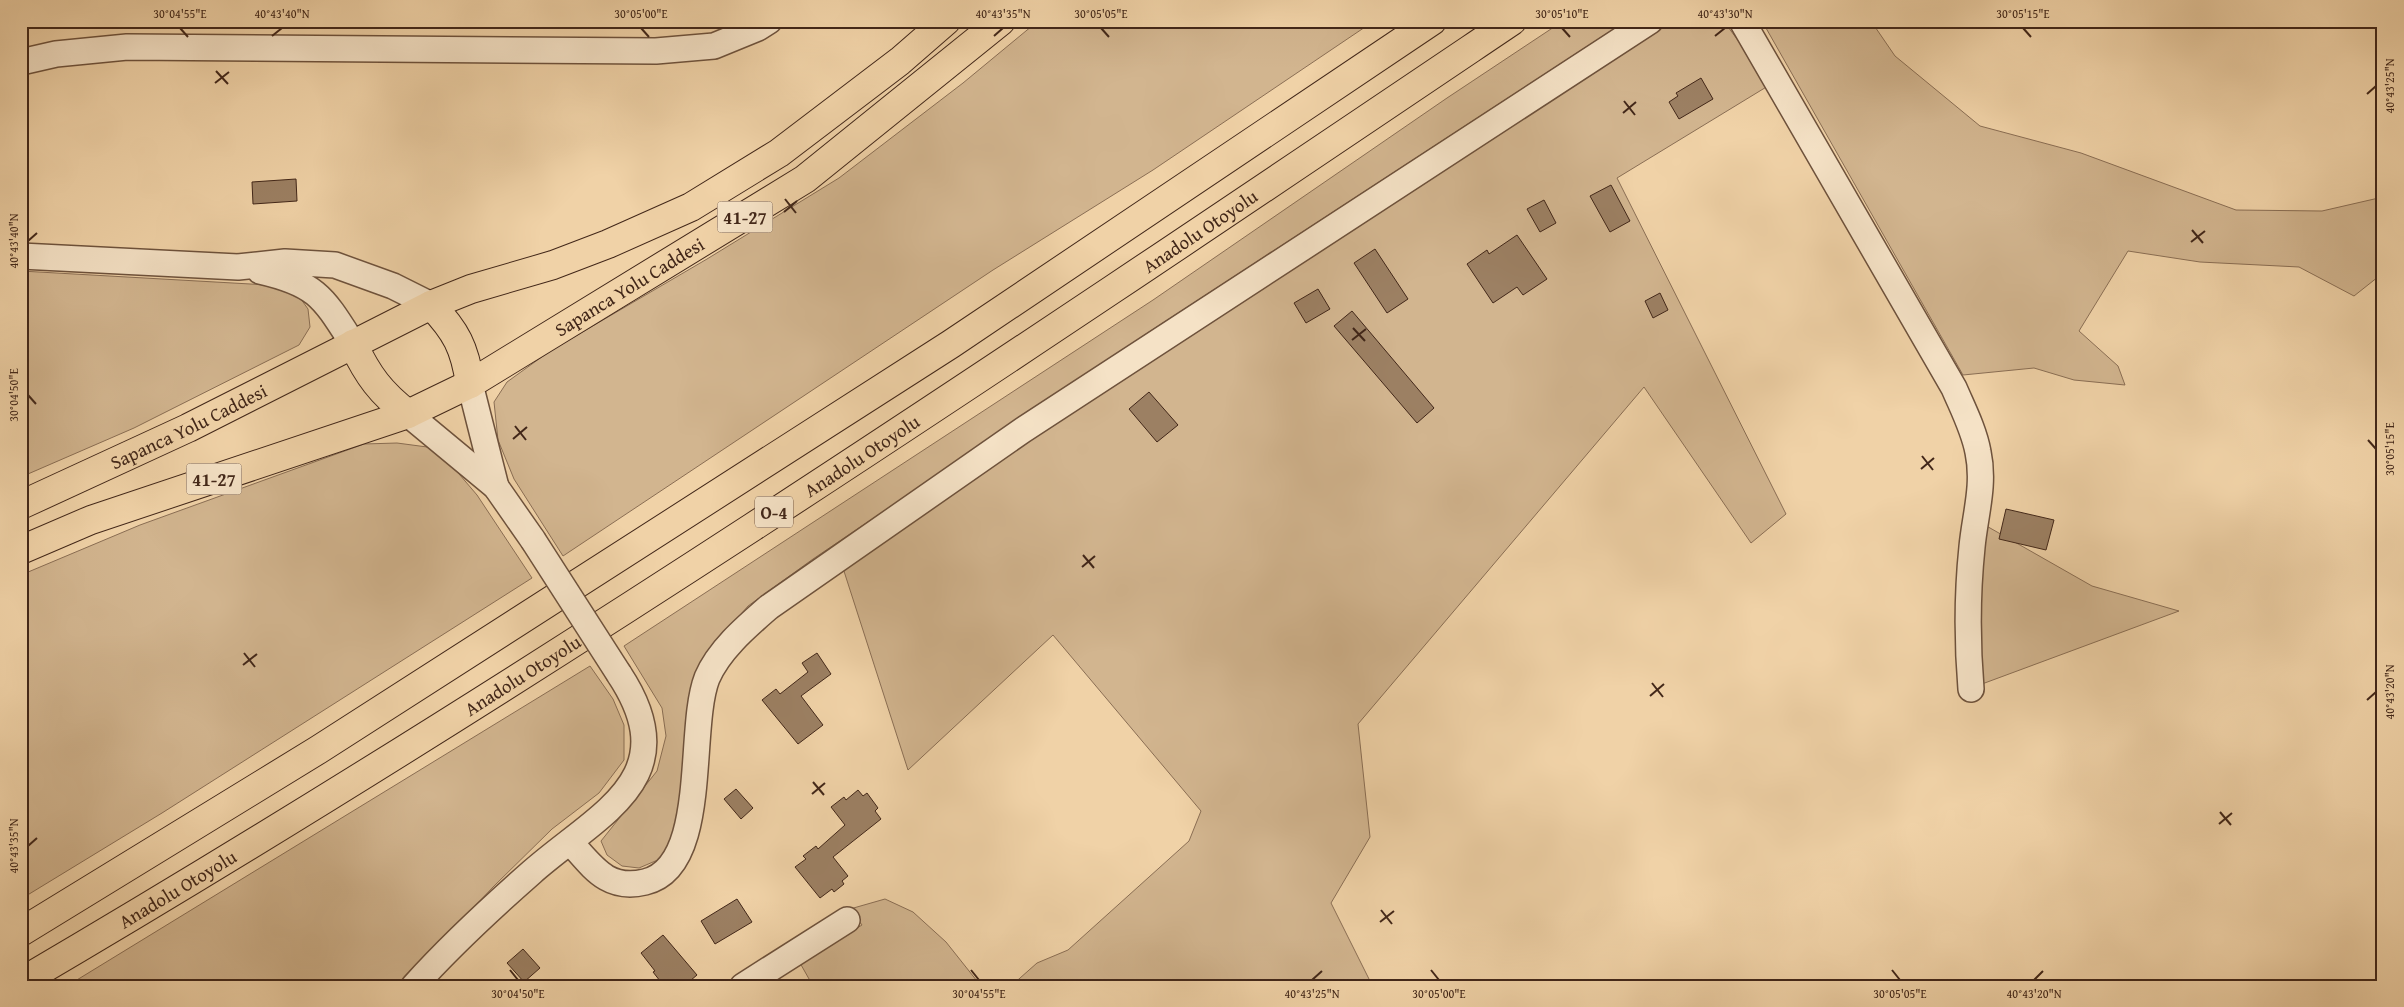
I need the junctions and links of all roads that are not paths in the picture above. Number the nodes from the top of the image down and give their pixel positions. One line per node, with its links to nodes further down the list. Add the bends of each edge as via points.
1 (769, 21): 8 (street, via 714,46 656,51 127,47 56,54)
2 (946, 21): 11 (highway, Sapanca Yolu Caddesi, via 900,61 779,153 691,207 553,265 471,289)
3 (1000, 21): 13 (highway, Sapanca Yolu Caddesi / 41-27, via 805,179)
4 (1432, 21): 21 (highway, O-4, via 951,344 318,750)
5 (1512, 21): 22 (highway, Anadolu Otoyolu / O-4, via 706,557 361,775)
6 (1650, 21): 19 (street, via 1023,430 758,616 726,650 708,678 699,711 689,826 675,858 660,874 634,885 621,884 602,876)
7 (1742, 21): 18 (street, via 1954,388 1969,422 1982,481 1967,599)
8 (21, 62)
9 (21, 256): 10 (street)
10 (238, 267): 11 (street, via 285,262 335,266 393,286); 12 (street, via 284,277 307,286 321,298)
11 (431, 305): 12 (highway, Sapanca Yolu Caddesi); 13 (highway, via 458,336)
12 (353, 344): 14 (highway, via 382,393); 16 (highway, Sapanca Yolu Caddesi, via 188,428)
13 (470, 384): 14 (highway, Sapanca Yolu Caddesi); 15 (street)
14 (408, 414): 15 (street); 17 (highway, 41-27, via 100,517)
15 (496, 487): 19 (street, bridge, via 534,540 632,694 640,712 644,732 643,753 631,783 610,810)
16 (21, 505)
17 (21, 550)
18 (1971, 689)
19 (570, 842): 23 (street, via 484,915)
20 (847, 920): 24 (street)
21 (21, 932)
22 (21, 982)
23 (414, 986)
24 (743, 986)

